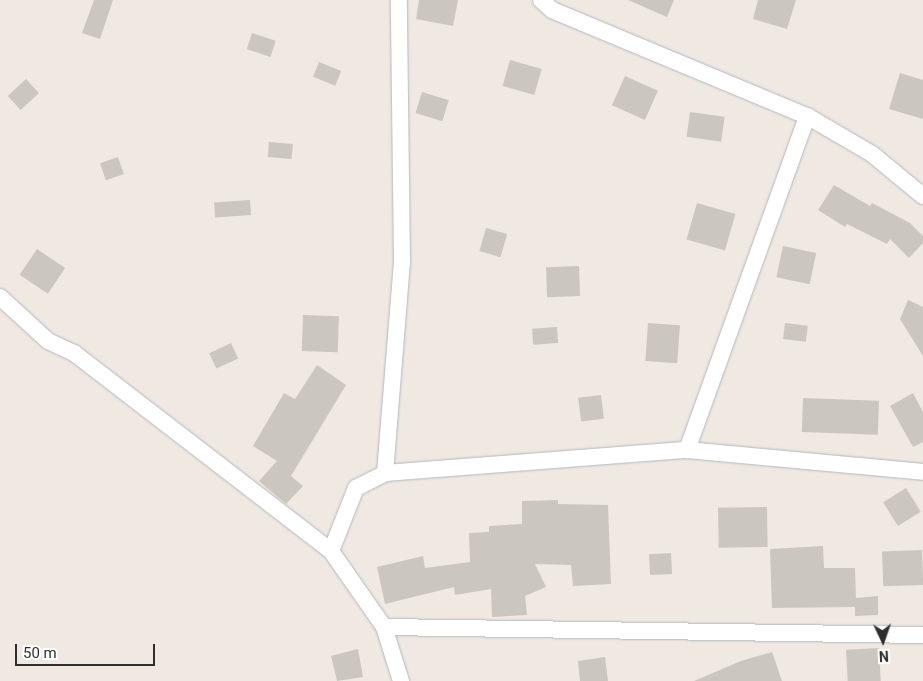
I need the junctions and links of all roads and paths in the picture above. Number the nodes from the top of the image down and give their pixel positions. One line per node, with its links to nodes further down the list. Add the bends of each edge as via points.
1 (400, 0): 7 (street, via 402,263)
2 (540, 0): 3 (street, via 552,10)
3 (806, 116): 4 (street, via 872,154); 6 (street)
4 (922, 195)
5 (0, 297): 9 (street, via 48,341 74,353)
6 (687, 450): 7 (street); 8 (street)
7 (385, 472): 9 (street, via 356,488)
8 (923, 472)
9 (330, 551): 10 (street)
10 (384, 627): 11 (street); 12 (street)
11 (923, 636)
12 (401, 681)

